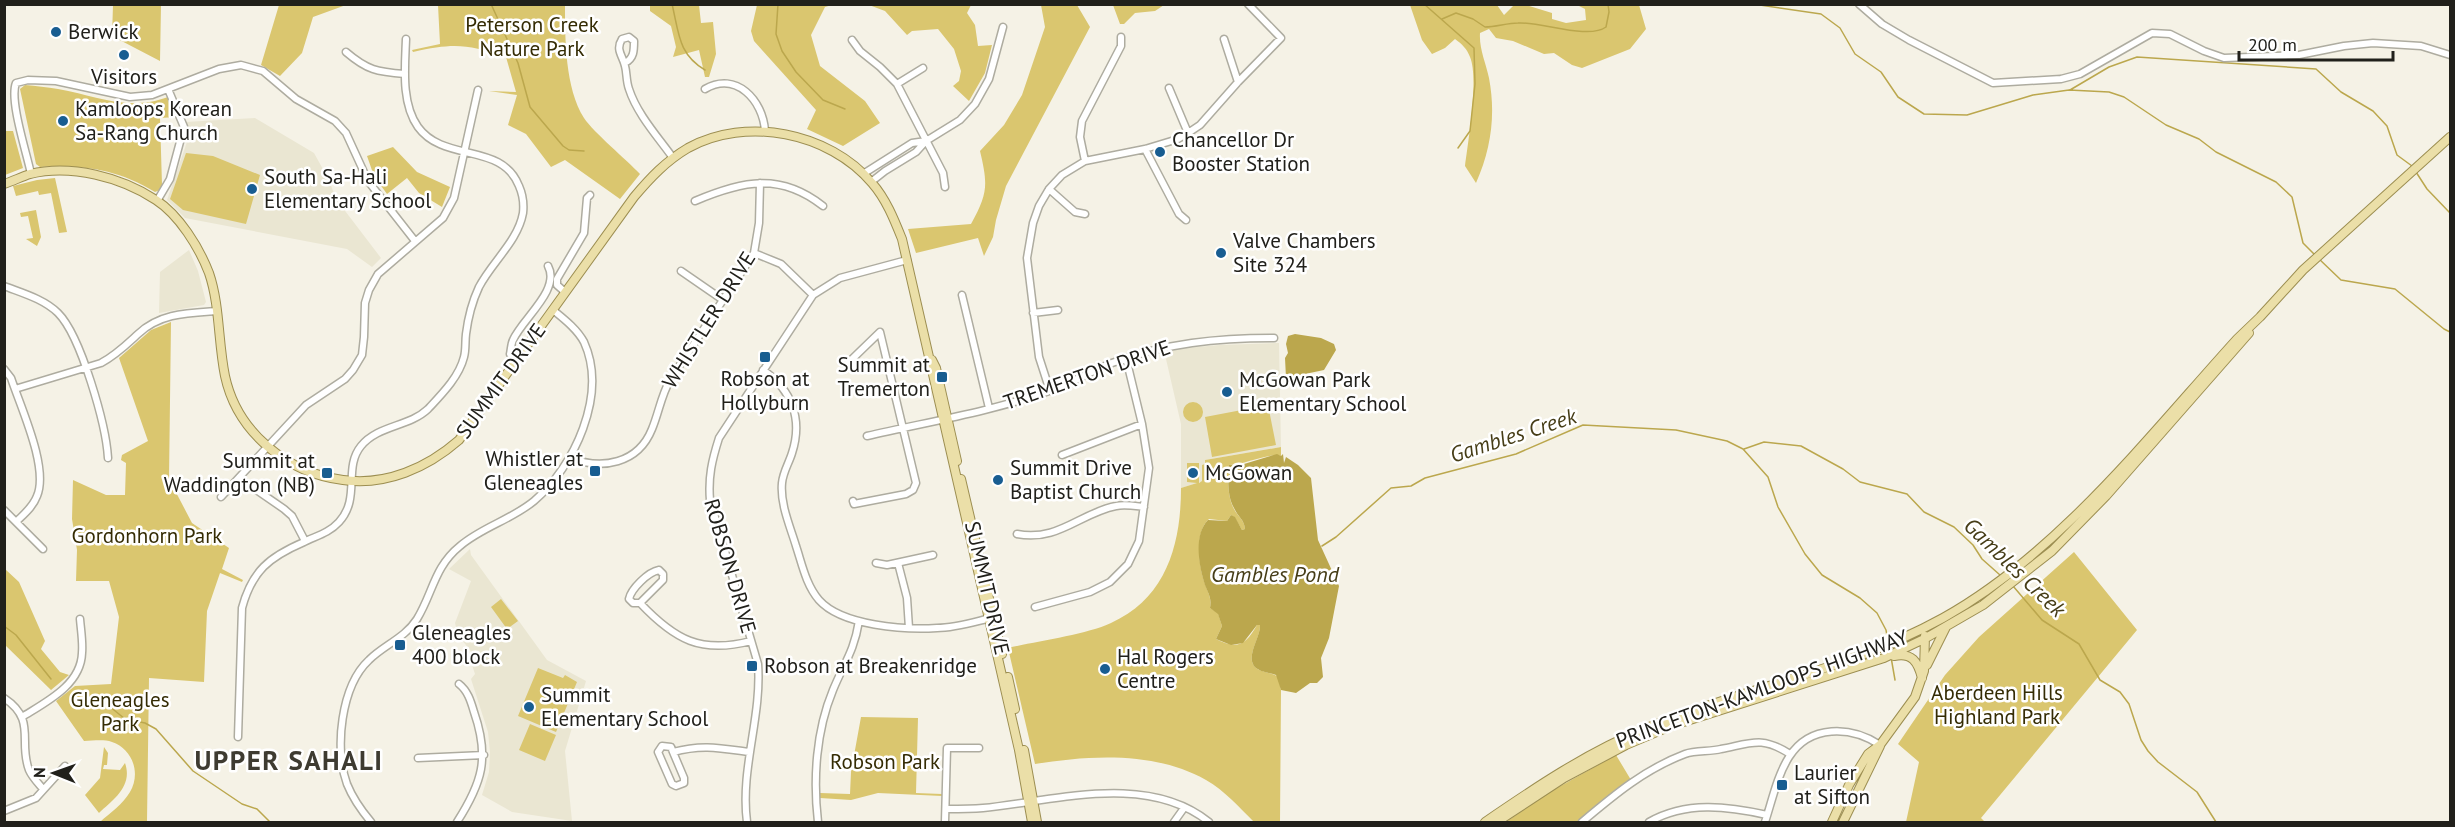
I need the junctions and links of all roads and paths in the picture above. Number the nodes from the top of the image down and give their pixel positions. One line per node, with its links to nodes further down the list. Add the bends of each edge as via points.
1 (1248, 4): 13 (street, via 1281,38)
2 (1859, 4): 9 (street, via 1909,40 1994,83 2080,74 2152,33 2170,34 2224,58 2299,56 2373,43 2421,46)
3 (1003, 27): 22 (street, via 989,78 975,104 960,120)
4 (1121, 37): 26 (street, via 1121,46 1082,121 1080,137)
5 (406, 39): 12 (street)
6 (1224, 39): 13 (street)
7 (852, 40): 14 (street)
8 (346, 52): 12 (street, via 362,66 377,72)
9 (2451, 55)
10 (625, 63): 25 (street, via 634,100)
11 (923, 68): 14 (street)
12 (405, 74): 24 (street, via 410,111 418,127 444,147)
13 (1238, 82): 20 (street)
14 (897, 84): 22 (street)
15 (1168, 88): 20 (street)
16 (168, 89): 27 (street, via 130,97 56,81 16,83 17,112); 35 (street, via 184,127 170,179); 40 (street, via 219,69 241,65 263,71 296,99 335,121 346,133 368,181)
17 (705, 89): 19 (street, via 723,82 750,94 764,115)
18 (478, 90): 24 (street)
19 (765, 131): 25 (main road, SUMMIT DRIVE, via 719,136); 28 (main road, SUMMIT DRIVE, via 791,135 825,148)
20 (1188, 133): 23 (street)
21 (2451, 137): 54 (main road, PRINCETON-KAMLOOPS HIGHWAY, via 2303,270)
22 (926, 141): 28 (street, via 912,143); 29 (street); 32 (street, via 943,173)
23 (1145, 149): 26 (street); 39 (street, via 1179,214)
24 (464, 152): 40 (street, via 453,198 443,218); 74 (street, via 499,161 508,168 523,197 523,213 516,233 471,305 464,357 455,378 426,410 371,437 361,446)
25 (673, 158): 46 (main road, SUMMIT DRIVE, via 634,196)
26 (1085, 161): 33 (street, via 1062,175)
27 (30, 174): 31 (main road, SUMMIT DRIVE); 35 (main road, SUMMIT DRIVE, via 68,172 99,176)
28 (863, 174): 29 (main road, SUMMIT DRIVE)
29 (871, 182): 42 (main road, SUMMIT DRIVE, via 895,221)
30 (760, 183): 36 (street, via 727,188); 37 (street, via 792,189); 41 (street, WHISTLER DRIVE)
31 (4, 184)
32 (945, 187)
33 (1049, 189): 38 (street, via 1076,212); 53 (street, via 1039,206 1029,240)
34 (590, 195): 46 (street, via 584,233 557,279 557,285)
35 (158, 201): 52 (main road, SUMMIT DRIVE, via 197,249 210,276)
36 (695, 201)
37 (823, 206)
38 (1085, 214)
39 (1186, 220)
40 (415, 241): 69 (street, via 378,274 369,290 362,355 353,370 306,405)
41 (754, 253): 47 (street, via 781,264); 49 (street, WHISTLER DRIVE)
42 (907, 260): 47 (street, ROBSON DRIVE, via 840,278); 65 (main road, SUMMIT DRIVE)
43 (548, 266): 57 (street, via 551,285 512,340 510,354)
44 (681, 271): 49 (street)
45 (4, 286): 59 (street, via 45,303 58,313 70,328)
46 (565, 292): 50 (main road, SUMMIT DRIVE)
47 (813, 295): 61 (street, ROBSON DRIVE)
48 (962, 295): 64 (street)
49 (723, 300): 72 (street, WHISTLER DRIVE, via 670,380 652,430 640,447 632,455 605,465 584,464)
50 (553, 310): 57 (main road, SUMMIT DRIVE); 72 (street, via 583,341 589,358 587,413)
51 (1058, 310): 53 (street)
52 (217, 311): 59 (street, via 170,315 139,333 115,356); 69 (main road, SUMMIT DRIVE, via 228,387 244,421)
53 (1033, 313): 63 (street, via 1039,357)
54 (2260, 317): 91 (main road, PRINCETON-KAMLOOPS HIGHWAY, via 2242,343 2106,496 2052,551 1983,605); 93 (main road, PRINCETON-KAMLOOPS HIGHWAY, via 2047,543 1977,597)
55 (1274, 338): 56 (street, TREMERTON DRIVE, via 1182,343)
56 (1126, 358): 63 (street, TREMERTON DRIVE); 66 (street)
57 (516, 362): 74 (main road, SUMMIT DRIVE, via 449,449 409,472)
58 (848, 363): 67 (street, via 879,332)
59 (85, 368): 62 (street); 71 (street, via 106,435)
60 (4, 369): 62 (street)
61 (763, 370): 90 (street, via 789,394 797,416 796,440 782,483 783,502 804,572 820,601); 95 (street, ROBSON DRIVE, via 719,438 708,478 710,500)
62 (15, 389): 79 (street, via 40,466 41,482 31,508)
63 (1050, 391): 64 (street, TREMERTON DRIVE)
64 (989, 408): 65 (street, TREMERTON DRIVE)
65 (944, 418): 67 (street, TREMERTON DRIVE); 88 (main road, SUMMIT DRIVE)
66 (1142, 424): 70 (street); 77 (street, via 1149,468)
67 (903, 428): 68 (street, TREMERTON DRIVE); 76 (street, via 916,483 913,490 854,504)
68 (867, 436)
69 (267, 447): 73 (street); 74 (main road, SUMMIT DRIVE, via 303,470)
70 (1062, 455)
71 (108, 458)
72 (570, 458): 116 (street, via 532,503 471,538 450,555 436,574 417,619 368,661 353,682 343,714 342,758 346,782)
73 (239, 478): 75 (street); 81 (street, via 292,516)
74 (352, 482): 81 (street, via 347,513 324,534)
75 (221, 497)
76 (853, 501)
77 (1144, 507): 80 (street, via 1116,506 1052,532); 87 (street, via 1139,541 1128,564 1110,582 1090,592)
78 (4, 510): 79 (street)
79 (16, 522): 82 (street)
80 (1017, 534)
81 (304, 541): 101 (street, via 265,564 247,592 242,608)
82 (43, 549)
83 (933, 555): 85 (street)
84 (876, 563): 85 (street)
85 (898, 563): 92 (street, via 907,598)
86 (640, 603): 86 (street, via 663,580 659,570 630,593 629,599); 95 (street, via 667,627 696,644 722,647)
87 (1035, 607)
88 (991, 618): 92 (street, via 939,628); 111 (main road, SUMMIT DRIVE)
89 (80, 620): 100 (street, via 80,668 70,683)
90 (859, 621): 92 (street); 119 (street, via 856,640 824,720 816,763)
91 (1946, 627): 94 (main road, PRINCETON-KAMLOOPS HIGHWAY); 97 (main road)
92 (909, 628)
93 (1924, 628): 94 (main road); 125 (main road, PRINCETON-KAMLOOPS HIGHWAY, via 1855,658 1700,708 1623,738 1561,771)
94 (1926, 638): 96 (main road, PRINCETON-KAMLOOPS HIGHWAY); 97 (main road)
95 (751, 641): 105 (street, ROBSON DRIVE, via 760,686)
96 (1884, 658): 97 (main road, via 1913,658); 126 (main road, PRINCETON-KAMLOOPS HIGHWAY, via 1650,734 1564,778)
97 (1923, 675): 102 (main road, via 1908,707)
98 (459, 684): 107 (street, via 468,695)
99 (5, 699): 100 (street, via 16,706)
100 (22, 717): 110 (street, via 28,768)
101 (238, 737)
102 (1880, 745): 106 (street, via 1865,735 1842,730 1820,734); 129 (main road, via 1868,754); 130 (main road)
103 (979, 748): 113 (street, via 947,748)
104 (674, 752): 104 (street, via 684,778 680,786 672,784 658,752 667,745); 105 (street, via 694,746)
105 (749, 752): 118 (street, ROBSON DRIVE)
106 (1790, 754): 115 (street); 127 (street, via 1773,743 1758,742 1687,753 1630,783)
107 (484, 755): 108 (street); 117 (street, via 481,777)
108 (418, 758)
109 (65, 766): 110 (street)
110 (43, 789): 114 (street, via 36,798)
111 (1031, 801): 112 (street, via 1078,794 1131,795); 113 (street); 121 (main road, SUMMIT DRIVE); 122 (main road, SUMMIT DRIVE)
112 (1184, 808): 123 (street); 124 (street)
113 (946, 809): 120 (street)
114 (4, 811)
115 (1766, 819): 128 (street, via 1735,808 1706,807 1682,810)
116 (371, 822)
117 (458, 822)
118 (747, 822)
119 (818, 822)
120 (945, 822)
121 (1032, 822)
122 (1037, 822)
123 (1173, 822)
124 (1209, 822)
125 (1485, 822)
126 (1497, 822)
127 (1582, 822)
128 (1649, 822)
129 (1832, 822)
130 (1843, 822)

